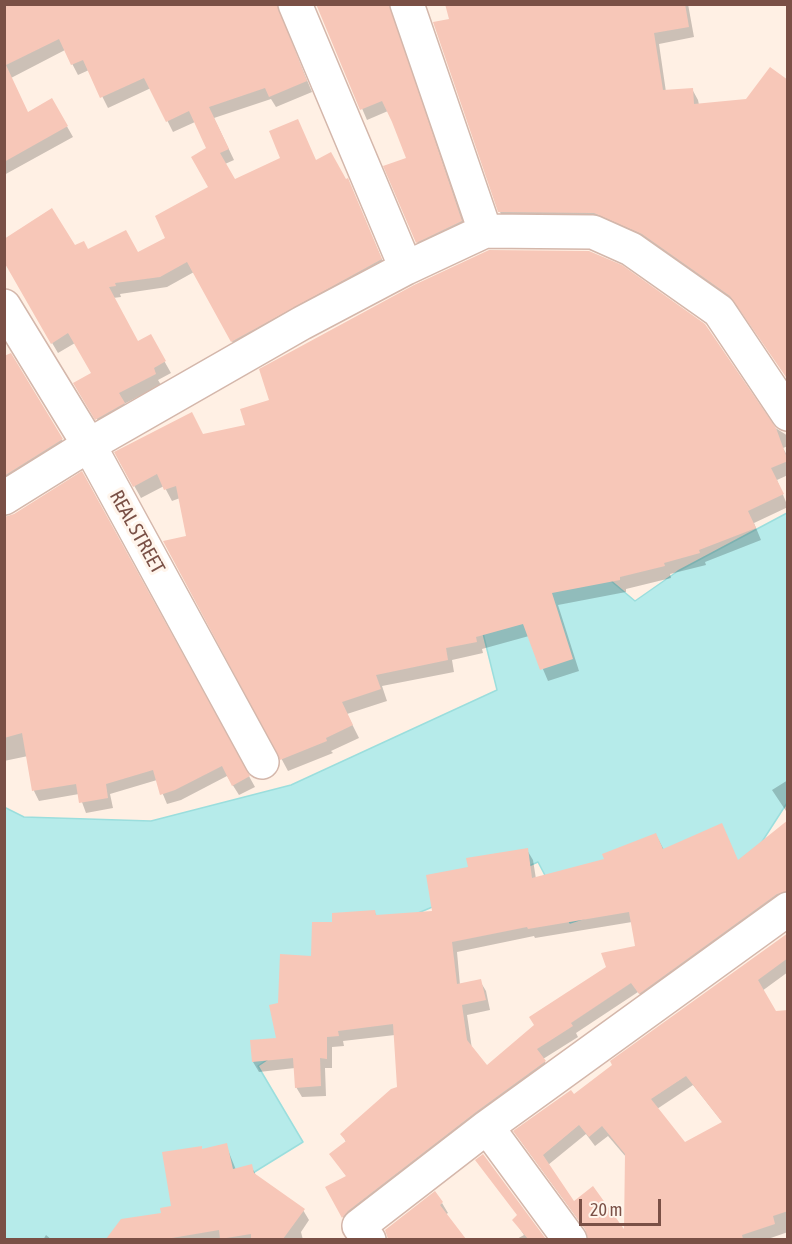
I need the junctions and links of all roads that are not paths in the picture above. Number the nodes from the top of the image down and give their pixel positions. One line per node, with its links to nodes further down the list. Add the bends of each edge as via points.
1 (295, 4): 4 (street)
2 (407, 4): 3 (street)
3 (485, 231): 4 (street); 6 (street, via 593,232 632,249 718,311)
4 (406, 268): 7 (street)
5 (4, 306): 7 (street, REAL STREET)
6 (788, 414)
7 (89, 445): 8 (street); 9 (street, REAL STREET)
8 (4, 498)
9 (262, 762)
10 (788, 909): 11 (street)
11 (486, 1127): 12 (street, via 359,1226); 13 (street)
12 (369, 1239)
13 (570, 1239)

